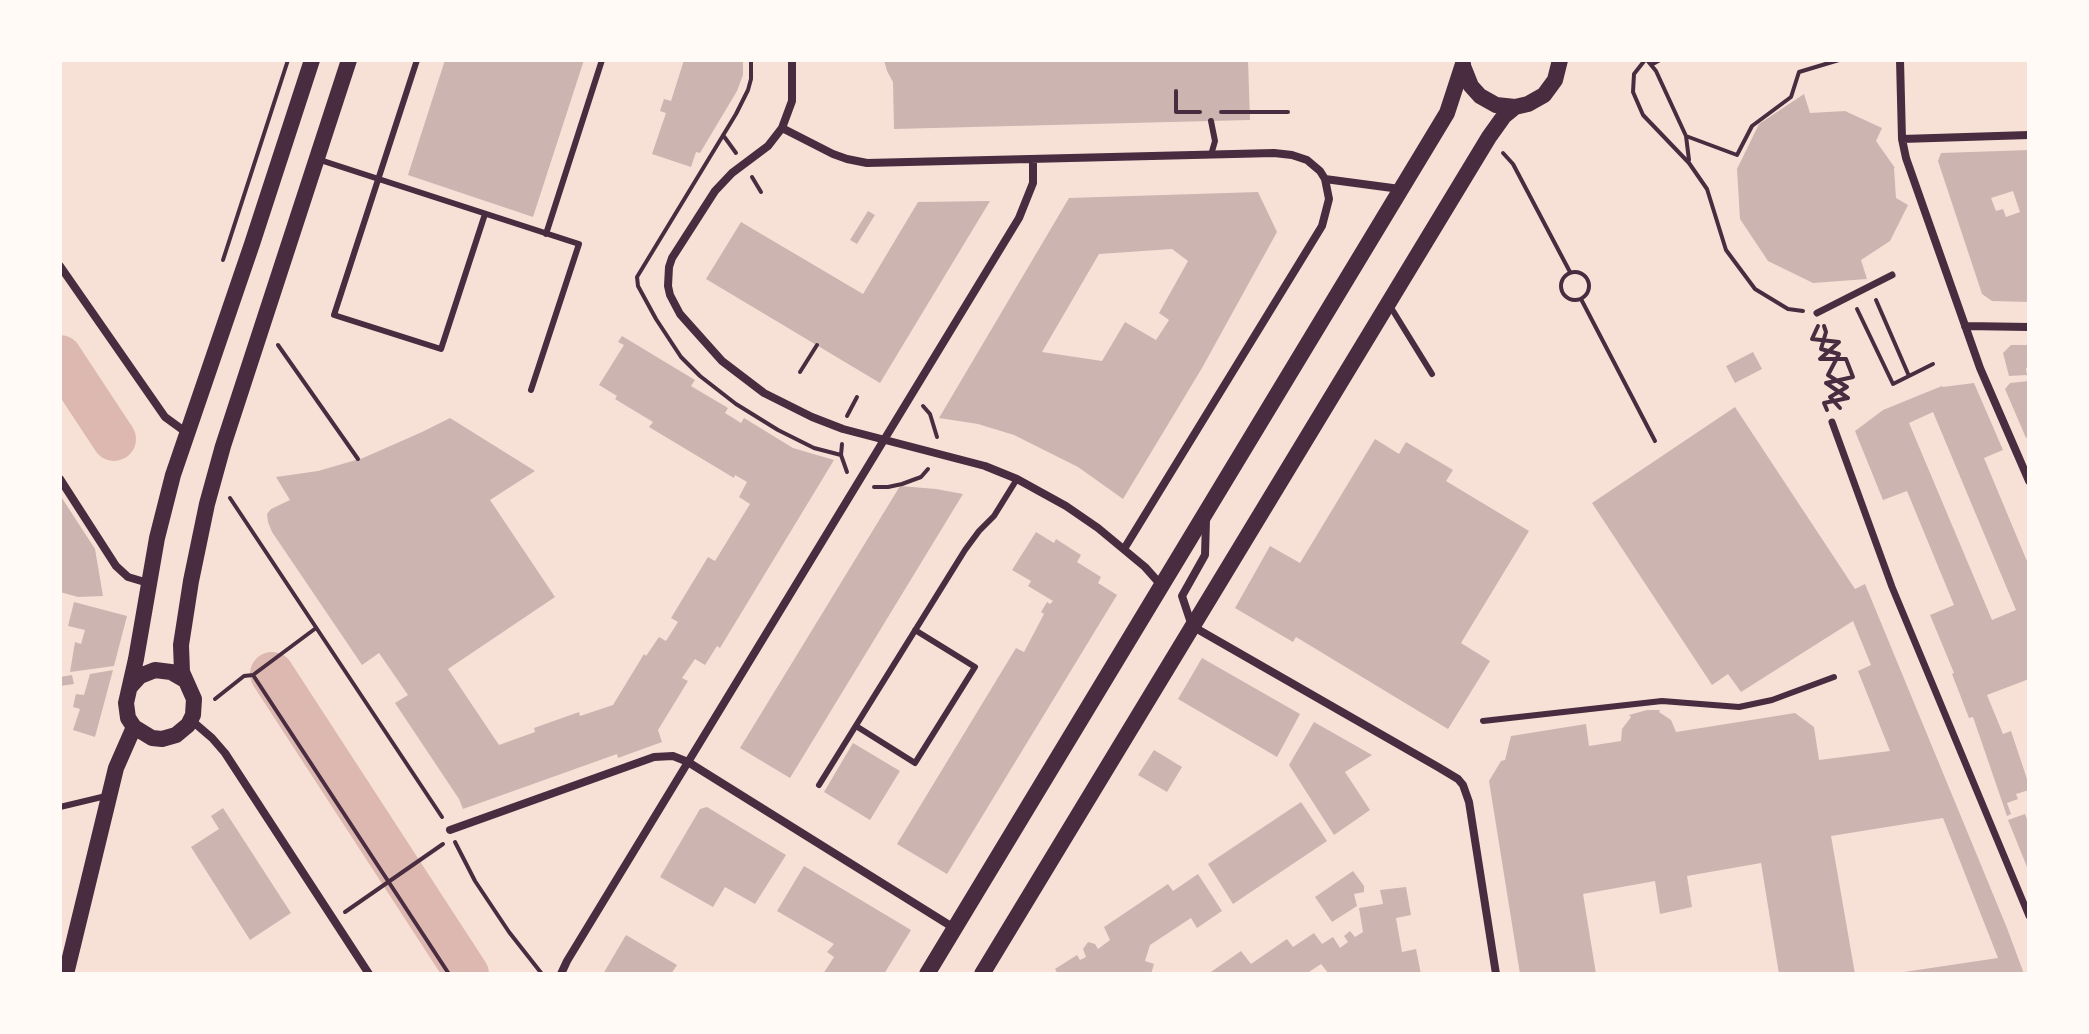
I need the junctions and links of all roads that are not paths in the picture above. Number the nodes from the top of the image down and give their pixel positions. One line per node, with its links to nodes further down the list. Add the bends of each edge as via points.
1 (312, 60): 32 (main road)
2 (349, 60): 16 (main road)
3 (417, 60): 18 (lane)
4 (602, 60): 22 (lane)
5 (792, 60): 12 (street, via 792,101)
6 (1569, 60): 9 (main road)
7 (1900, 60): 14 (street)
8 (1463, 62): 10 (main road, via 1480,96); 20 (main road, via 1450,107)
9 (1559, 68): 10 (main road, via 1541,98)
10 (1515, 107): 25 (main road, via 1489,137)
11 (1211, 121): 15 (lane)
12 (782, 128): 17 (street, via 833,154 867,163); 33 (street, via 715,191 672,258 670,295 712,350 771,397 843,429)
13 (2029, 135): 14 (street)
14 (1902, 139): 27 (street)
15 (1211, 155): 17 (street); 19 (street, via 1292,155 1314,164)
16 (317, 159): 18 (lane); 44 (main road, via 201,530 184,620)
17 (1033, 160): 33 (street, via 1033,183 1019,218)
18 (378, 179): 21 (lane); 21 (lane, via 334,315 441,349)
19 (1325, 179): 20 (street); 38 (street, via 1329,199 1322,226)
20 (1401, 189): 37 (main road)
21 (485, 214): 22 (lane)
22 (546, 234): 30 (lane, via 579,244)
23 (60, 266): 32 (street, via 165,417)
24 (1892, 275): 26 (street)
25 (1388, 303): 29 (lane); 41 (main road)
26 (1817, 313)
27 (1965, 326): 28 (street); 36 (street)
28 (2029, 327)
29 (1432, 374)
30 (531, 390)
31 (1832, 422): 55 (street, via 1892,587)
32 (187, 433): 39 (main road)
33 (884, 440): 35 (street); 50 (street)
34 (60, 479): 39 (street, via 116,566 128,577)
35 (1017, 479): 38 (street, via 1066,506); 42 (lane)
36 (2029, 481)
37 (1206, 512): 40 (main road); 41 (street, via 1205,555 1182,596)
38 (1124, 549): 40 (street)
39 (148, 583): 45 (main road)
40 (1161, 585): 56 (main road)
41 (1192, 626): 61 (main road); 62 (street, via 1458,779 1469,802)
42 (915, 630): 48 (lane); 48 (lane, via 975,667 915,763)
43 (1834, 677): 47 (lane, via 1739,707 1662,701)
44 (185, 680): 45 (main road, via 155,670); 46 (main road, via 194,699)
45 (130, 688): 49 (main road, via 126,708)
46 (191, 720): 49 (main road, via 167,738 147,737); 58 (street, via 225,753)
47 (1483, 721)
48 (856, 726): 51 (lane)
49 (134, 727): 52 (main road)
50 (688, 762): 54 (street, via 654,757); 56 (street); 59 (street)
51 (819, 785)
52 (109, 795): 53 (lane); 57 (main road)
53 (60, 807)
54 (450, 830)
55 (2029, 916)
56 (954, 928): 60 (main road)
57 (66, 974)
58 (369, 974)
59 (561, 974)
60 (927, 974)
61 (982, 974)
62 (1496, 974)

